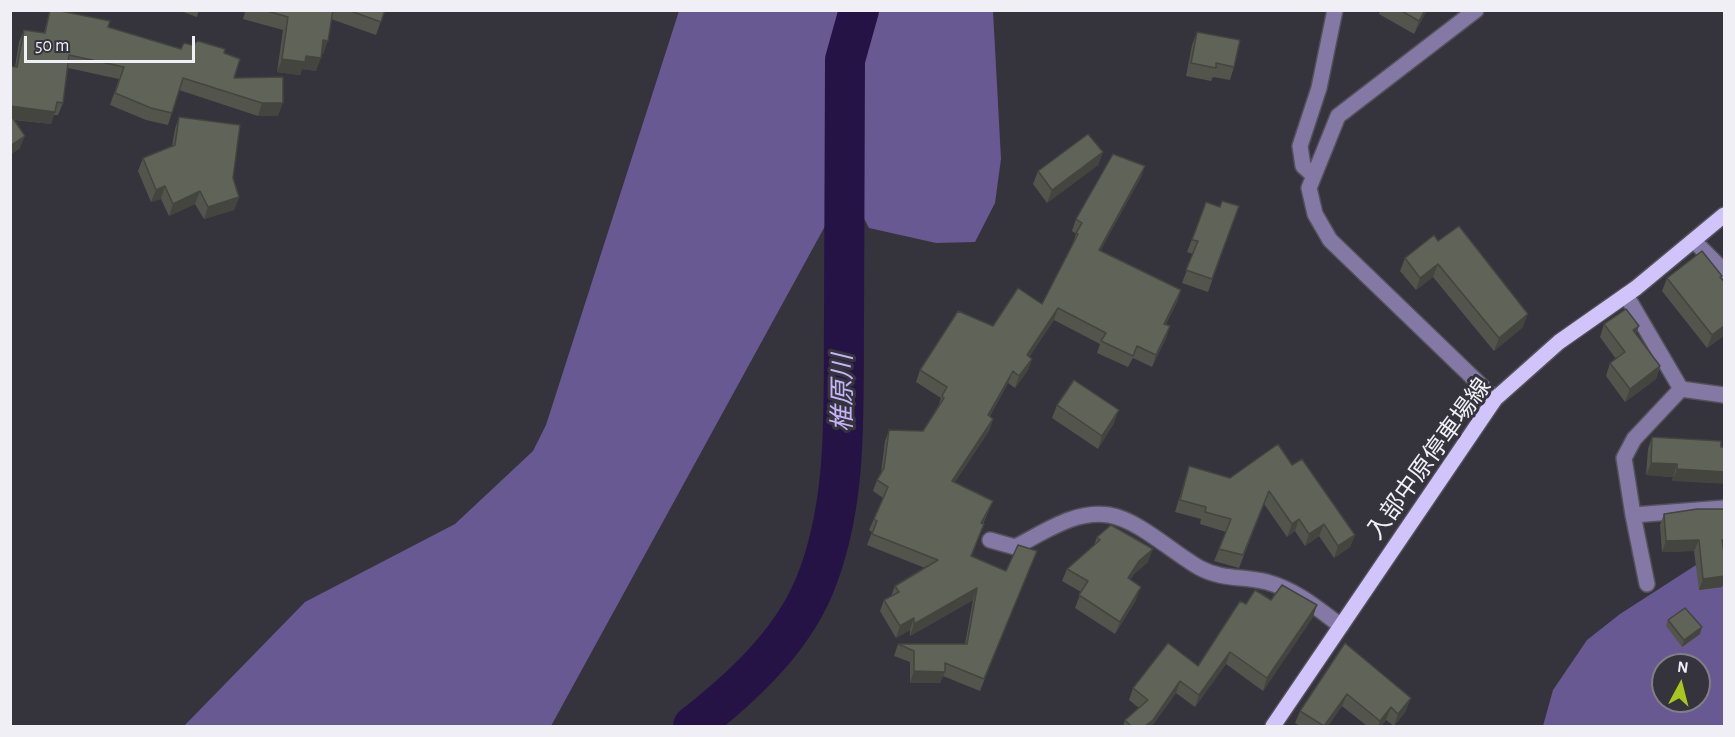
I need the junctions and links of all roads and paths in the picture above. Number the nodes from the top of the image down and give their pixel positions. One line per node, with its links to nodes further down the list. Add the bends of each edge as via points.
1 (1335, 10): 3 (street, via 1319,88 1300,146 1303,166)
2 (1476, 10): 3 (street, via 1338,116)
3 (1313, 175): 10 (street, via 1309,188 1315,214 1330,240)
4 (1725, 215): 5 (main road, 入部中原停車場線)
5 (1694, 242): 6 (street); 7 (main road, 入部中原停車場線)
6 (1725, 271)
7 (1626, 295): 8 (street); 10 (main road, 入部中原停車場線, via 1559,342)
8 (1681, 390): 9 (street); 12 (street, via 1634,439 1624,458)
9 (1725, 395)
10 (1495, 399): 15 (main road, 入部中原停車場線)
11 (1725, 508): 12 (street)
12 (1633, 515): 14 (street)
13 (990, 540): 15 (street, via 1015,547 1069,519 1110,515 1125,520 1200,568 1222,577 1266,582 1300,595)
14 (1647, 584)
15 (1341, 626): 16 (main road, 入部中原停車場線)
16 (1274, 726)

